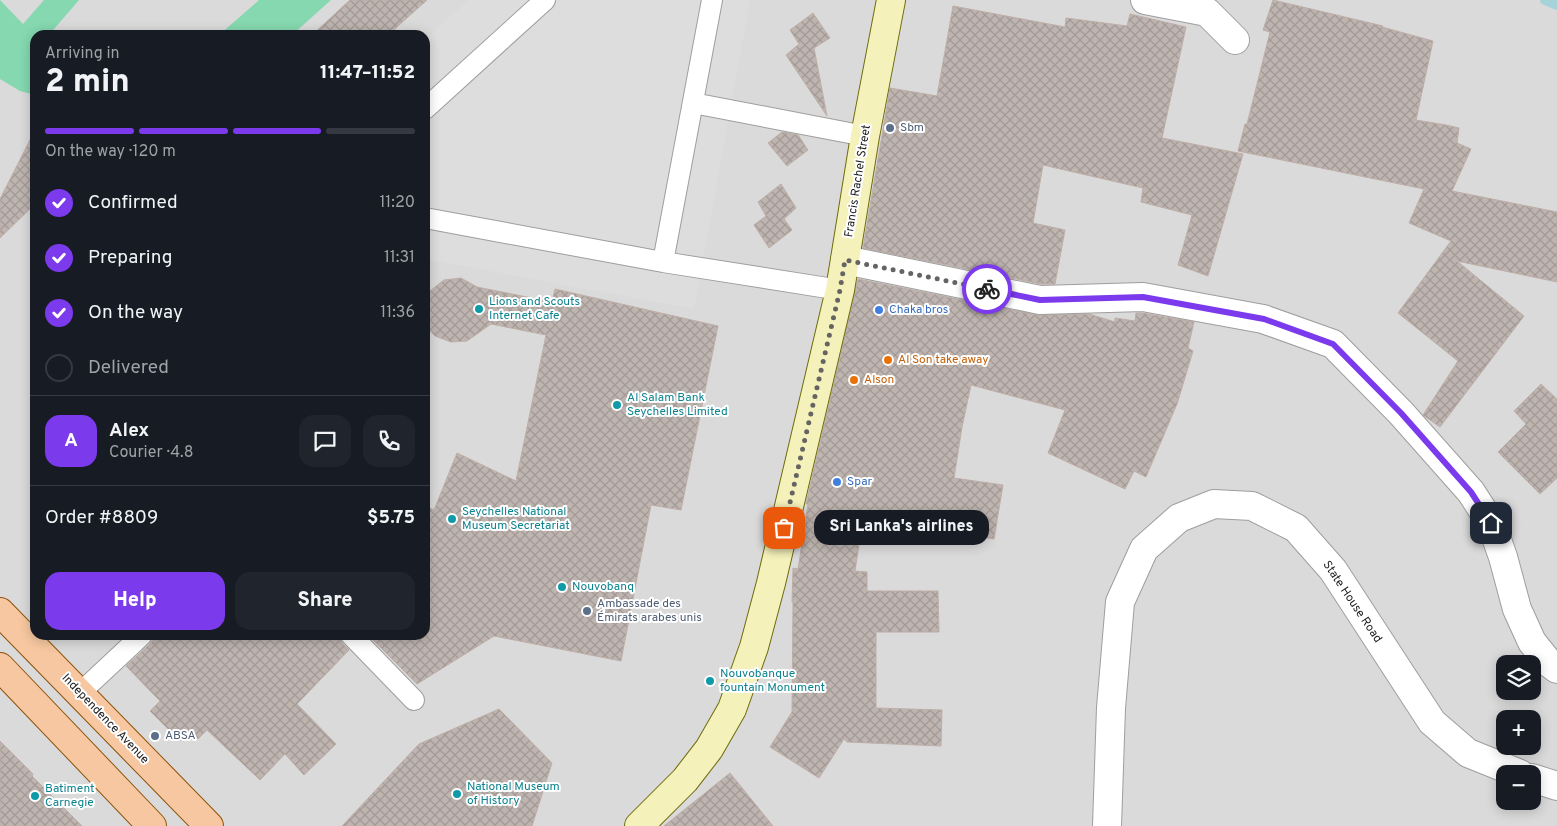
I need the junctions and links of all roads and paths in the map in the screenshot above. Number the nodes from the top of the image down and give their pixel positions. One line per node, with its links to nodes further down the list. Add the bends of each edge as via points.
1 (545, 0): 7 (lane)
2 (712, 0): 6 (lane)
3 (891, 0): 8 (main road, Francis Rachel Street)
4 (1145, 0): 5 (street, via 1207,12)
5 (1235, 40)
6 (693, 103): 8 (lane); 11 (lane)
7 (430, 104)
8 (864, 136): 10 (main road, Francis Rachel Street)
9 (430, 219): 11 (lane)
10 (845, 260): 12 (main road, Francis Rachel Street); 17 (street, via 1040,300 1143,297 1264,319 1333,344 1401,413 1471,492 1491,523 1517,609 1532,642)
11 (663, 262): 12 (lane)
12 (840, 290): 25 (main road, Francis Rachel Street, via 771,583 754,647 732,709 709,749 685,780)
13 (0, 612): 18 (main road, Independence Avenue)
14 (137, 640): 18 (lane)
15 (356, 640): 19 (lane)
16 (0, 667): 23 (main road)
17 (1557, 669)
18 (80, 694): 24 (main road, Independence Avenue)
19 (414, 700)
20 (1498, 765): 26 (street, State House Road, via 1468,753 1432,722 1333,570 1296,528 1252,506 1214,504 1179,518 1144,549 1120,602 1111,708)
21 (1541, 781): 22 (street)
22 (1557, 786)
23 (152, 826)
24 (209, 826)
25 (639, 826)
26 (1107, 826)

